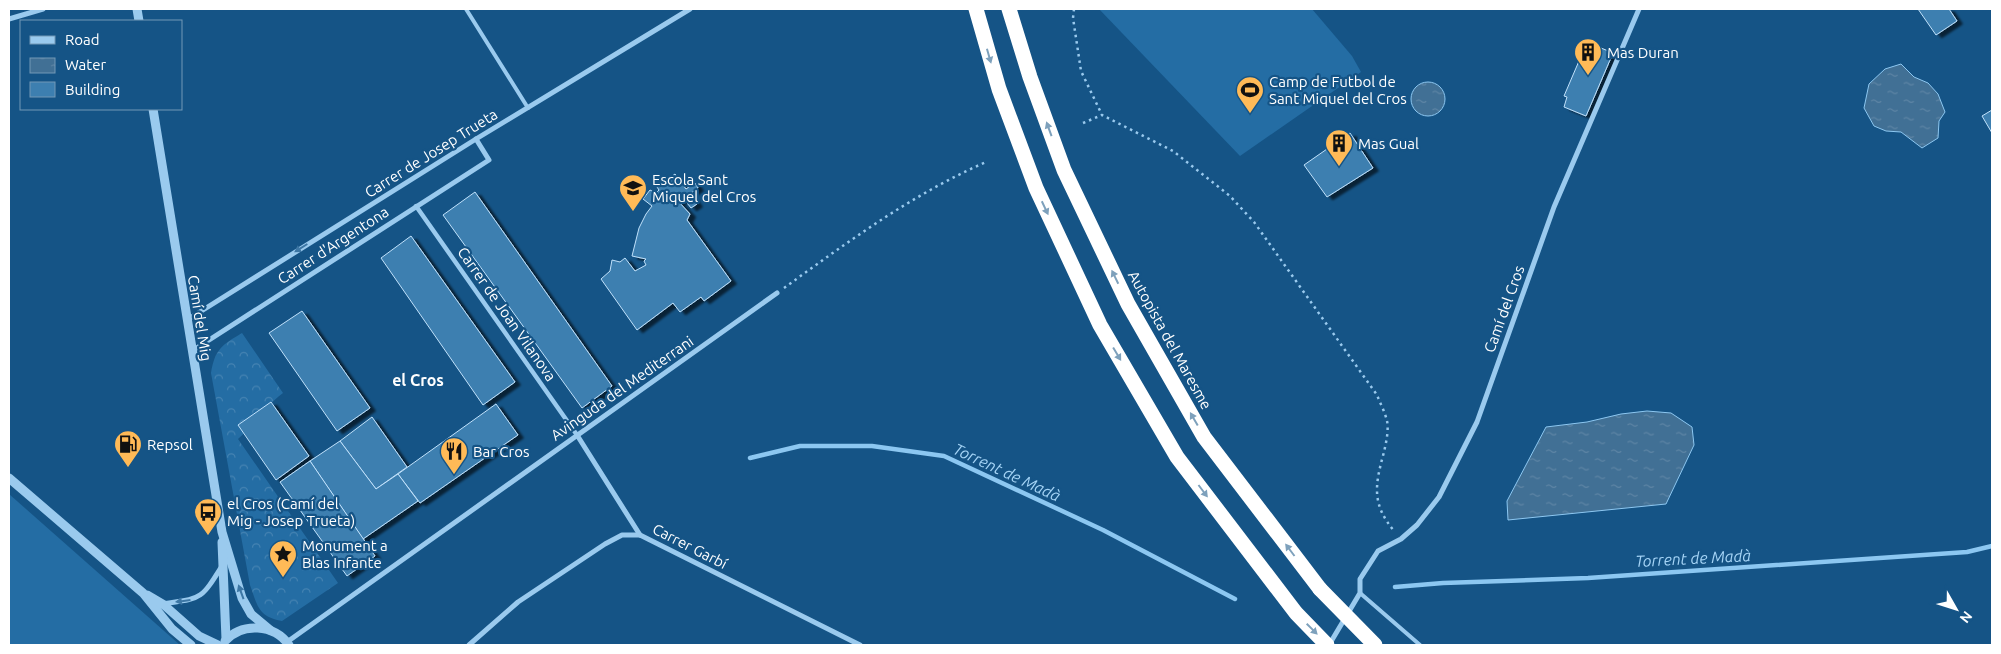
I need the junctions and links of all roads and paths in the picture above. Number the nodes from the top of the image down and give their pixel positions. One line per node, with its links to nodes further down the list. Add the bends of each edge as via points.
1 (43, 9): 8 (street)
2 (466, 9): 9 (lane)
3 (690, 9): 9 (street, Carrer de Josep Trueta)
4 (976, 9): 34 (highway, one-way to 34, via 999,89 1036,188 1100,325 1177,457 1296,614)
5 (1009, 9): 35 (highway, Autopista del Maresme, one-way to 5, bridge, via 1320,589 1204,437 1128,304 1064,170)
6 (1074, 9): 11 (path, via 1082,70)
7 (1639, 9): 23 (street, Camí del Cros, via 1554,207 1477,422 1439,497)
8 (9, 19)
9 (528, 108): 13 (street, Carrer de Josep Trueta)
10 (153, 110): 17 (street, Camí del Mig)
11 (1102, 115): 12 (path); 23 (path, via 1173,151 1236,202 1254,222 1377,395 1387,422 1376,499 1388,523)
12 (1083, 123)
13 (476, 139): 15 (street, Carrer d'Argentona, via 488,160); 17 (street, Carrer de Josep Trueta, one-way to 17)
14 (986, 162): 16 (path, via 952,177 863,230)
15 (416, 206): 18 (street, Carrer d'Argentona); 19 (street, Carrer de Joan Vilanova)
16 (777, 293): 19 (street, Avinguda del Mediterrani)
17 (187, 320): 18 (street, Camí del Mig)
18 (192, 351): 21 (street, Camí del Mig)
19 (577, 435): 22 (street); 30 (street, Avinguda del Mediterrani)
20 (9, 478): 25 (street)
21 (222, 532): 24 (street, Camí del Mig); 28 (street, Camí del Mig, one-way to 21, via 251,614 242,598)
22 (640, 535): 32 (street, Carrer Garbí, via 622,535 605,544 518,602); 33 (street, Carrer Garbí)
23 (1401, 538): 26 (street, Camí del Cros, via 1378,551 1360,579)
24 (222, 566): 27 (street, one-way to 27, via 205,593 194,600); 29 (street, Camí del Mig)
25 (143, 593): 27 (street); 31 (street, via 172,629)
26 (1360, 593): 34 (street, Camí del Cros); 36 (lane)
27 (162, 604): 29 (street, via 199,636)
28 (270, 630): 29 (street, via 254,627 239,630); 30 (street, Camí del Mig)
29 (222, 643)
30 (288, 644)
31 (191, 645)
32 (469, 645)
33 (860, 645)
34 (1328, 645)
35 (1375, 645)
36 (1420, 645)

